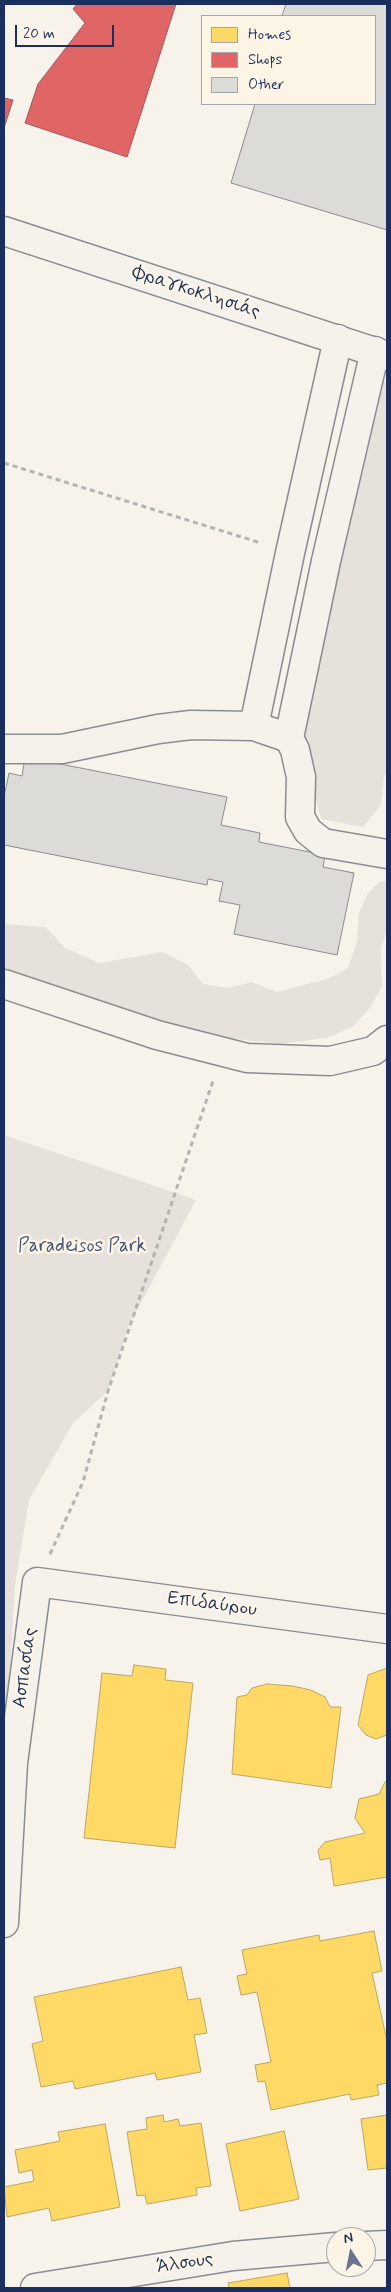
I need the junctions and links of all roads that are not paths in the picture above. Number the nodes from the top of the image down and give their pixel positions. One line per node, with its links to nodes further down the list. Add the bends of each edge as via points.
1 (4, 231): 2 (street, Φραγκοκλησιάς)
2 (338, 339): 3 (street, Φραγκοκλησιάς); 4 (street)
3 (381, 353): 5 (street, via 326,560)
4 (254, 726): 5 (street); 6 (street, via 191,725 62,749)
5 (289, 738): 7 (street, via 302,777 299,808 308,832 323,842)
6 (4, 749)
7 (387, 854)
8 (4, 984): 9 (street, via 157,1035 247,1058 330,1061 373,1051)
9 (387, 1040)
10 (37, 1582): 11 (street, Επιδαύρου); 12 (street, Ασπασίας, via 13,1763)
11 (387, 1629)
12 (4, 1923)
13 (326, 2248): 14 (street, Άλσους, via 233,2256)
14 (36, 2288)

